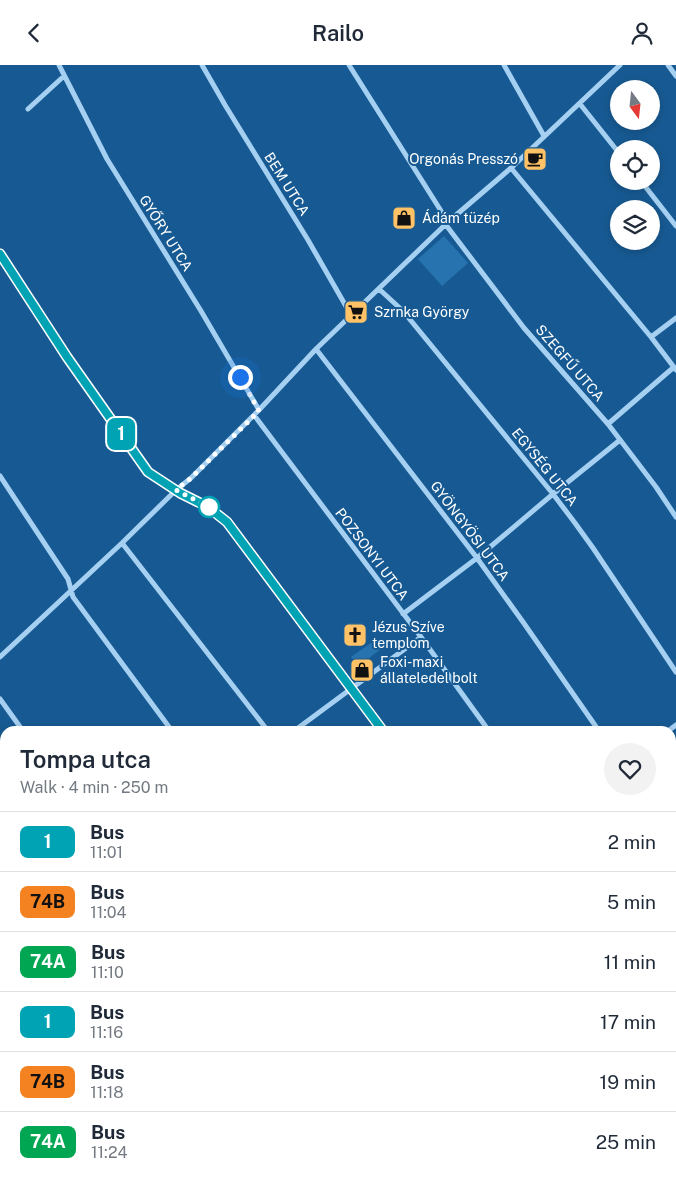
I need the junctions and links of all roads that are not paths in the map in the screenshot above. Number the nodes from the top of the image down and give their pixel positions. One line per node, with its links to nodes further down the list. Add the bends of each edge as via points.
1 (59, 65): 7 (street, GYŐRY UTCA)
2 (202, 65): 19 (street, BEM UTCA)
3 (349, 65): 15 (street, SZEGFŰ UTCA)
4 (504, 65): 11 (street)
5 (620, 65): 9 (street)
6 (668, 65): 8 (street)
7 (64, 76): 10 (street); 24 (street, GYŐRY UTCA, via 107,159)
8 (676, 76)
9 (580, 104): 11 (street); 12 (street)
10 (28, 109)
11 (544, 136): 13 (street)
12 (610, 142)
13 (511, 168): 15 (street); 21 (street)
14 (648, 190): 16 (street)
15 (447, 223): 18 (street); 26 (street, SZEGFŰ UTCA, via 524,328)
16 (676, 226)
17 (0, 254): 29 (street, via 148,472)
18 (379, 289): 19 (street); 30 (street, EGYSÉG UTCA, via 403,311)
19 (351, 315): 22 (street)
20 (676, 318): 21 (street)
21 (651, 337): 23 (street)
22 (316, 349): 24 (street); 33 (street, GYÖNGYÖSI UTCA)
23 (675, 368): 26 (street)
24 (259, 411): 25 (street)
25 (254, 415): 29 (street); 35 (street, POZSONYI UTCA)
26 (608, 424): 27 (street, SZEGFŰ UTCA)
27 (620, 440): 30 (street); 31 (street, SZEGFŰ UTCA)
28 (0, 476): 34 (street)
29 (176, 490): 32 (street); 39 (street, via 208,507 227,522)
30 (553, 494): 33 (street); 38 (street, EGYSÉG UTCA)
31 (676, 517)
32 (122, 543): 34 (street); 43 (street)
33 (477, 559): 35 (street); 47 (street, GYÖNGYÖSI UTCA)
34 (72, 590): 37 (street); 42 (street, via 73,597)
35 (403, 614): 36 (street, POZSONYI UTCA)
36 (421, 637): 39 (street); 46 (street, POZSONYI UTCA)
37 (0, 657)
38 (676, 673)
39 (352, 688): 44 (street); 45 (street)
40 (0, 699): 41 (street)
41 (19, 726)
42 (168, 726)
43 (264, 726)
44 (301, 726)
45 (379, 726)
46 (485, 726)
47 (596, 726)

